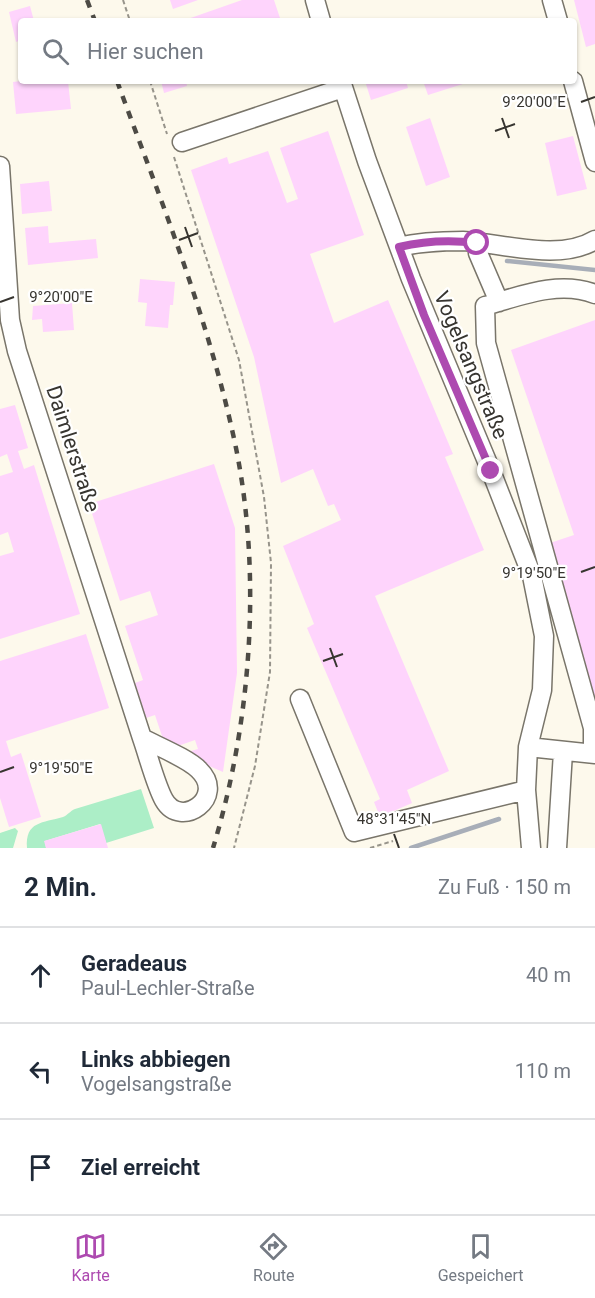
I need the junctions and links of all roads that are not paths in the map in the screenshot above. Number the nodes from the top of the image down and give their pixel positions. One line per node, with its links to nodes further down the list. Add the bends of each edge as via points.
1 (315, 0): 3 (street)
2 (552, 0): 4 (street)
3 (320, 18)
4 (557, 18)
5 (574, 84): 8 (street)
6 (342, 85): 7 (street); 12 (street, Vogelsangstraße)
7 (175, 145)
8 (595, 162)
9 (0, 166): 15 (street, Daimlerstraße)
10 (595, 240): 11 (street, via 568,250)
11 (477, 243): 12 (street); 14 (street)
12 (399, 247): 18 (street, Vogelsangstraße, via 532,576 544,636 542,690)
13 (595, 294): 14 (street, via 548,289)
14 (500, 302): 20 (street, via 484,306 486,343 593,728)
15 (9, 353): 17 (street, Daimlerstraße)
16 (300, 699): 21 (street, via 354,832)
17 (142, 738)
18 (528, 747): 19 (street); 21 (street, Vogelsangstraße)
19 (563, 752): 20 (street); 23 (street)
20 (594, 753)
21 (526, 790): 22 (street, Vogelsangstraße)
22 (531, 848)
23 (557, 848)

